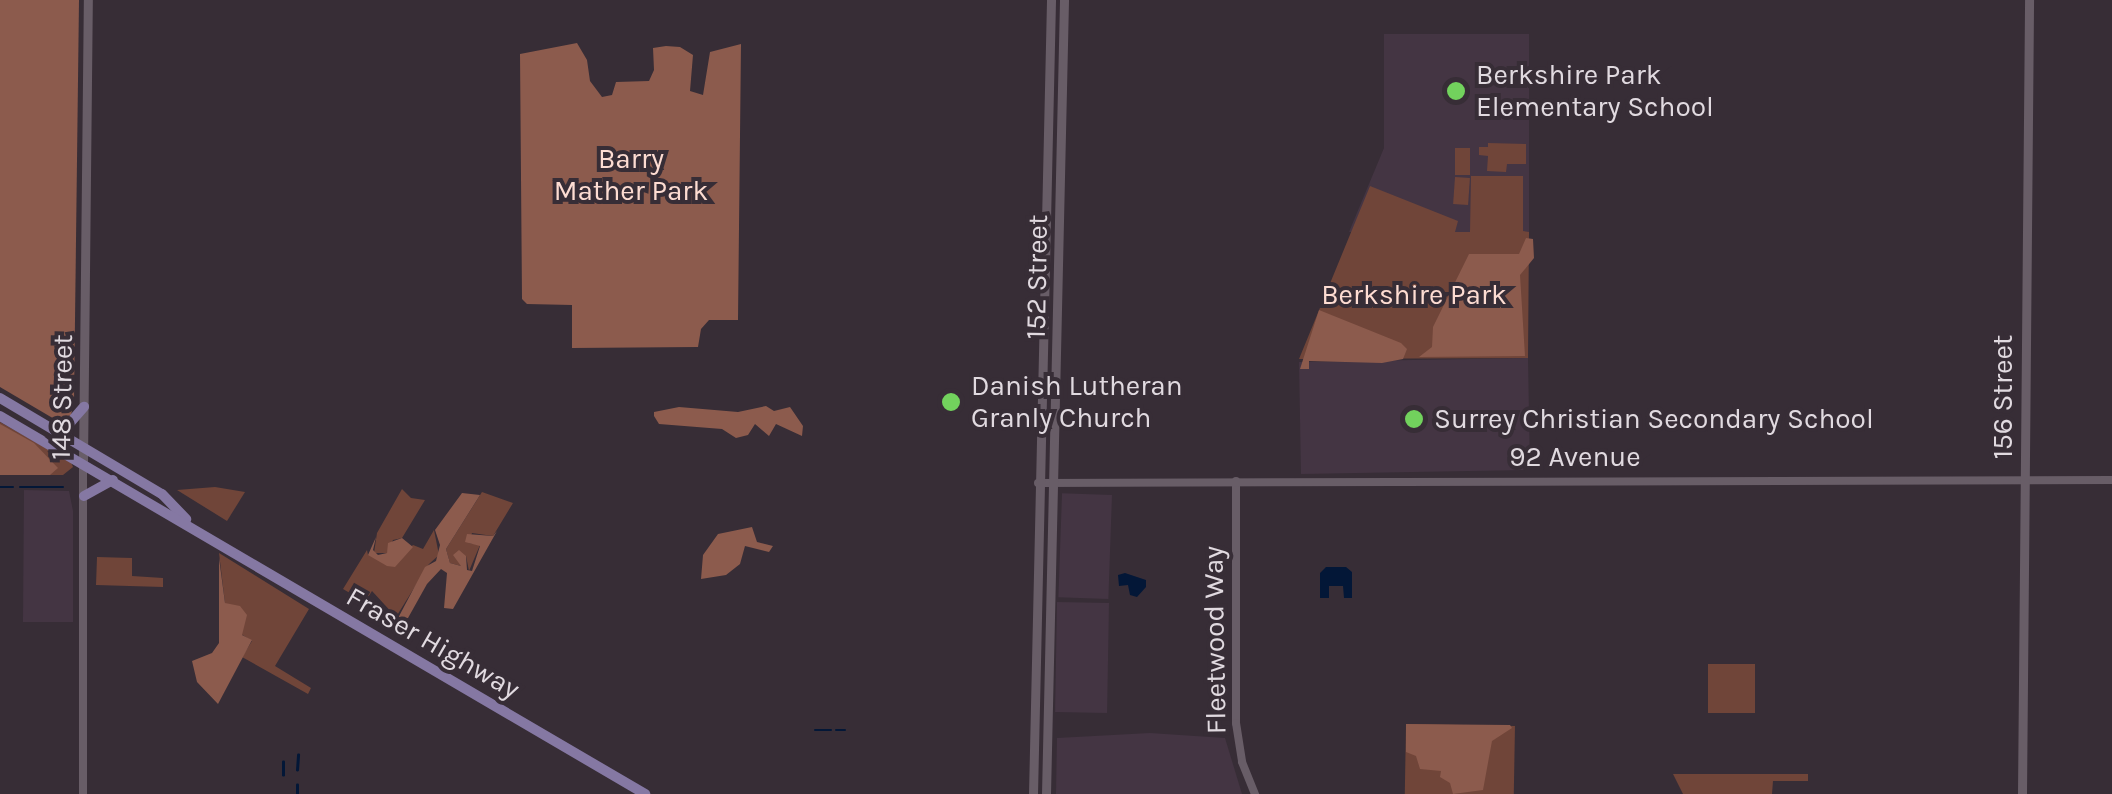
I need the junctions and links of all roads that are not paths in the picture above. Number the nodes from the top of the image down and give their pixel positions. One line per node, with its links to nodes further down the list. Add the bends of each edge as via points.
1 (88, 0): 6 (main road, 148 Street)
2 (1051, 0): 15 (main road, 152 Street)
3 (1064, 0): 16 (main road, 152 Street)
4 (2029, 0): 11 (main road, 156 Street)
5 (0, 398): 8 (main road, Fraser Highway)
6 (84, 407): 8 (main road); 9 (main road, 148 Street)
7 (0, 416): 10 (main road, Fraser Highway)
8 (54, 430): 9 (main road, Fraser Highway)
9 (84, 447): 10 (main road, 148 Street); 18 (main road, Fraser Highway, via 162,494)
10 (83, 463): 12 (main road, Fraser Highway); 17 (street, 148 Street)
11 (2025, 479): 13 (street, 92 Avenue); 14 (street, 92 Avenue); 24 (main road, 156 Street)
12 (113, 480): 17 (main road); 18 (main road, Fraser Highway)
13 (2112, 480)
14 (1236, 482): 16 (street, 92 Avenue); 23 (street, Fleetwood Way, via 1236,724)
15 (1038, 483): 16 (street, 92 Avenue); 21 (main road, 152 Street)
16 (1055, 483): 22 (main road, 152 Street)
17 (84, 496): 19 (street, 148 Street)
18 (197, 530): 20 (main road, Fraser Highway)
19 (83, 794)
20 (646, 794)
21 (1033, 794)
22 (1046, 794)
23 (1256, 794)
24 (2022, 794)

